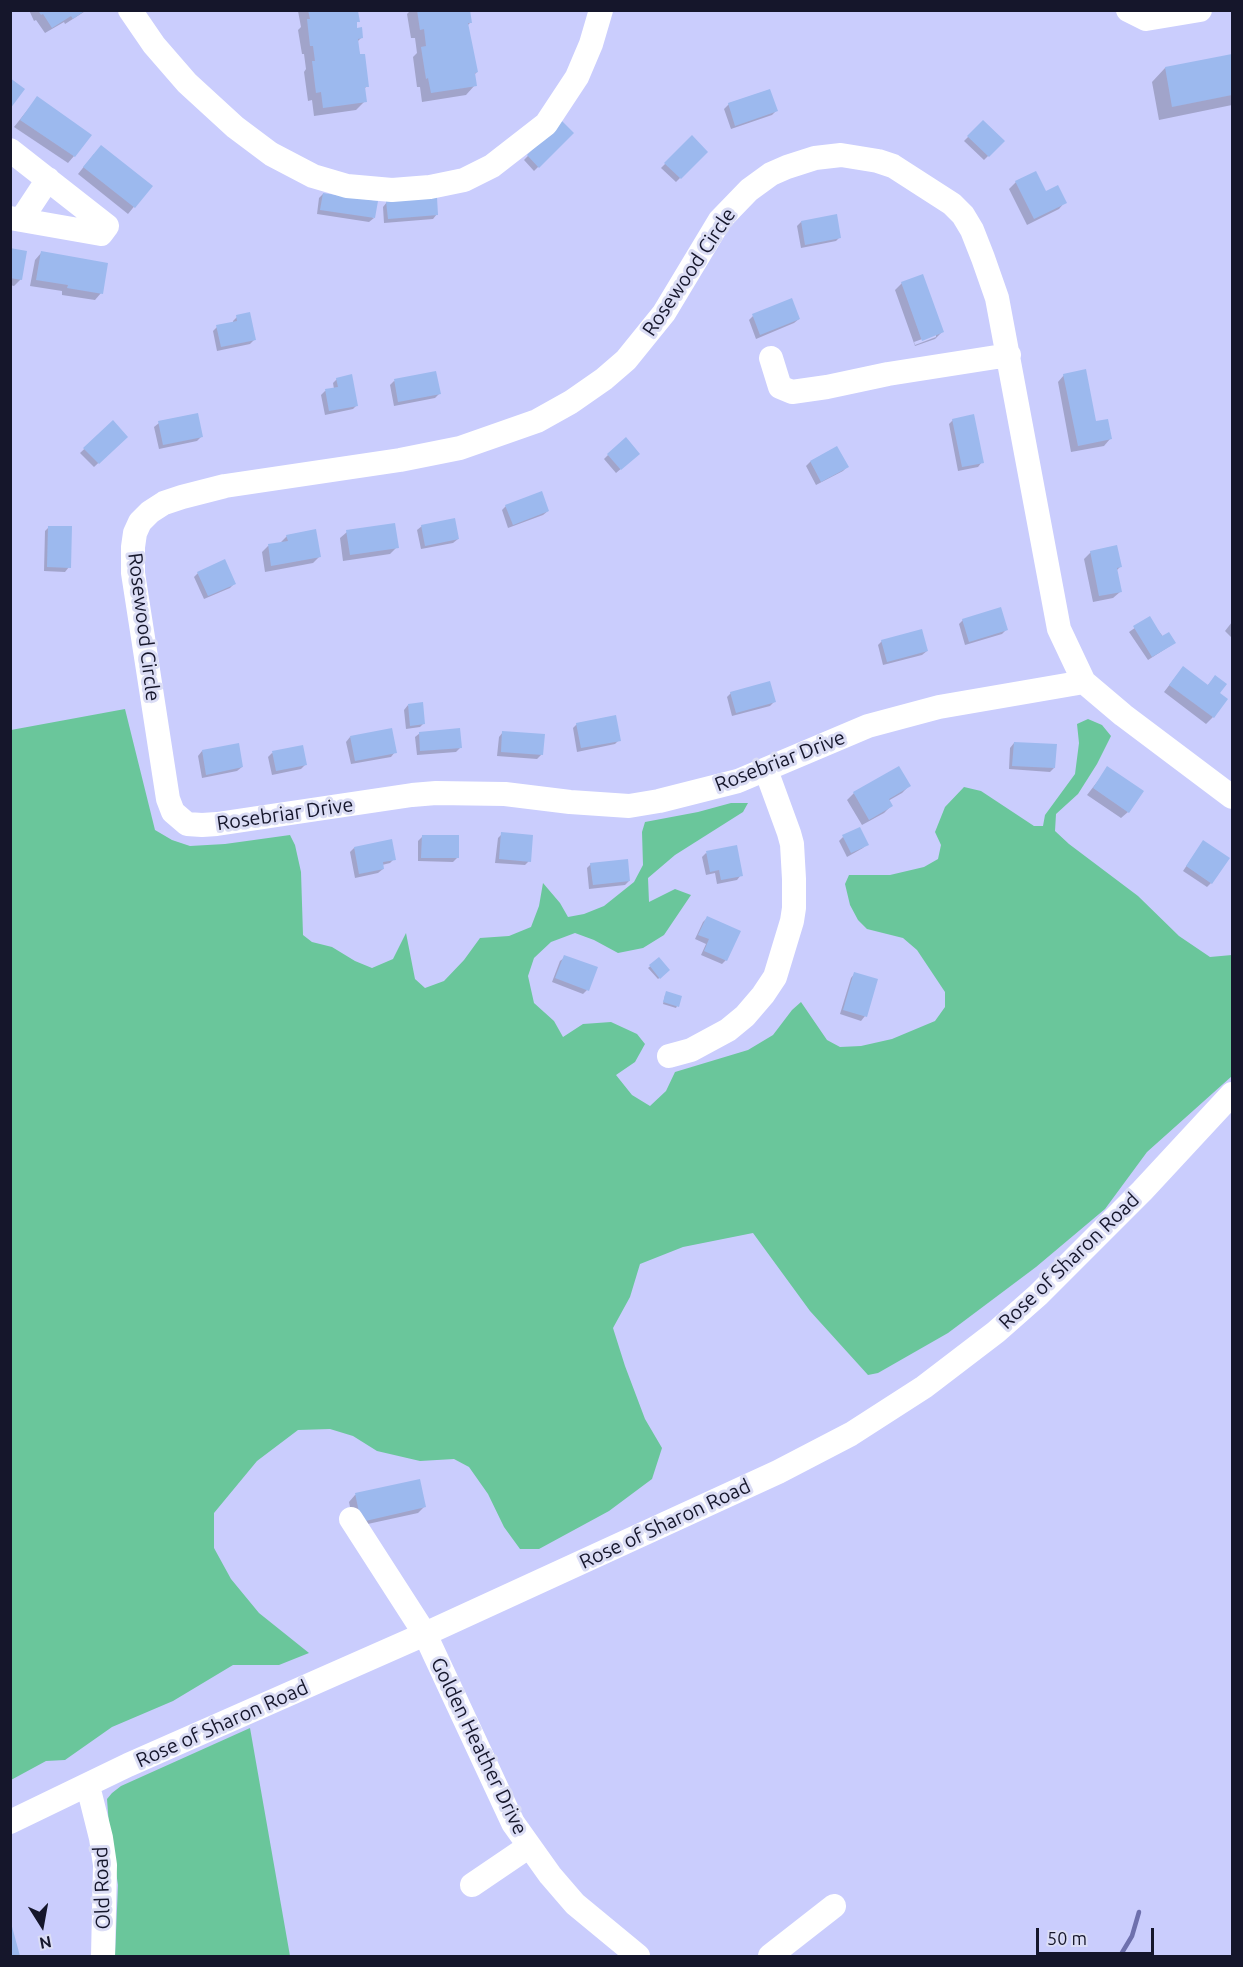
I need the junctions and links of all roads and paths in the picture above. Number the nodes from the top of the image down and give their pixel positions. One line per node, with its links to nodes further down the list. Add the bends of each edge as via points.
1 (130, 10): 2 (street, via 187,83 271,154 314,176 347,186 392,190 464,180 492,166 546,124 577,77)
2 (601, 10)
3 (1128, 10): 4 (street, via 1146,19)
4 (1200, 10)
5 (10, 150): 6 (street)
6 (48, 179): 7 (street); 7 (street, via 107,226 101,234)
7 (16, 219)
8 (1009, 354): 9 (street, via 792,392 780,387); 10 (street, Rosewood Circle, via 1059,629); 13 (street, Rosewood Circle, via 997,298 972,231 952,204 893,166 842,155 816,158 771,174 737,201 720,220 664,313 626,360 578,397 537,421 459,448 225,486 164,503 140,522 135,533 133,573 168,799)
9 (771, 358)
10 (1084, 682): 11 (street, Rosebriar Drive, via 939,707 868,726); 12 (street)
11 (766, 770): 13 (street, Rosebriar Drive, via 711,789 629,806 460,792 412,795 217,824 187,824); 14 (street, via 789,832 794,879 792,921 775,977 745,1016 728,1030 691,1050)
12 (1233, 797)
13 (179, 819)
14 (669, 1056)
15 (1233, 1094): 17 (street, Rose of Sharon Road, via 1038,1295 961,1360 896,1405 778,1472)
16 (351, 1519): 17 (street, Golden Heather Drive)
17 (425, 1634): 18 (street, Rose of Sharon Road); 20 (street, Golden Heather Drive, via 503,1804)
18 (88, 1786): 19 (street, Rose of Sharon Road); 23 (street, Old Road, via 105,1865)
19 (10, 1822)
20 (528, 1847): 21 (street); 24 (street, Golden Heather Drive, via 575,1904)
21 (472, 1885)
22 (834, 1906): 25 (street)
23 (104, 1956)
24 (638, 1956)
25 (770, 1956)

